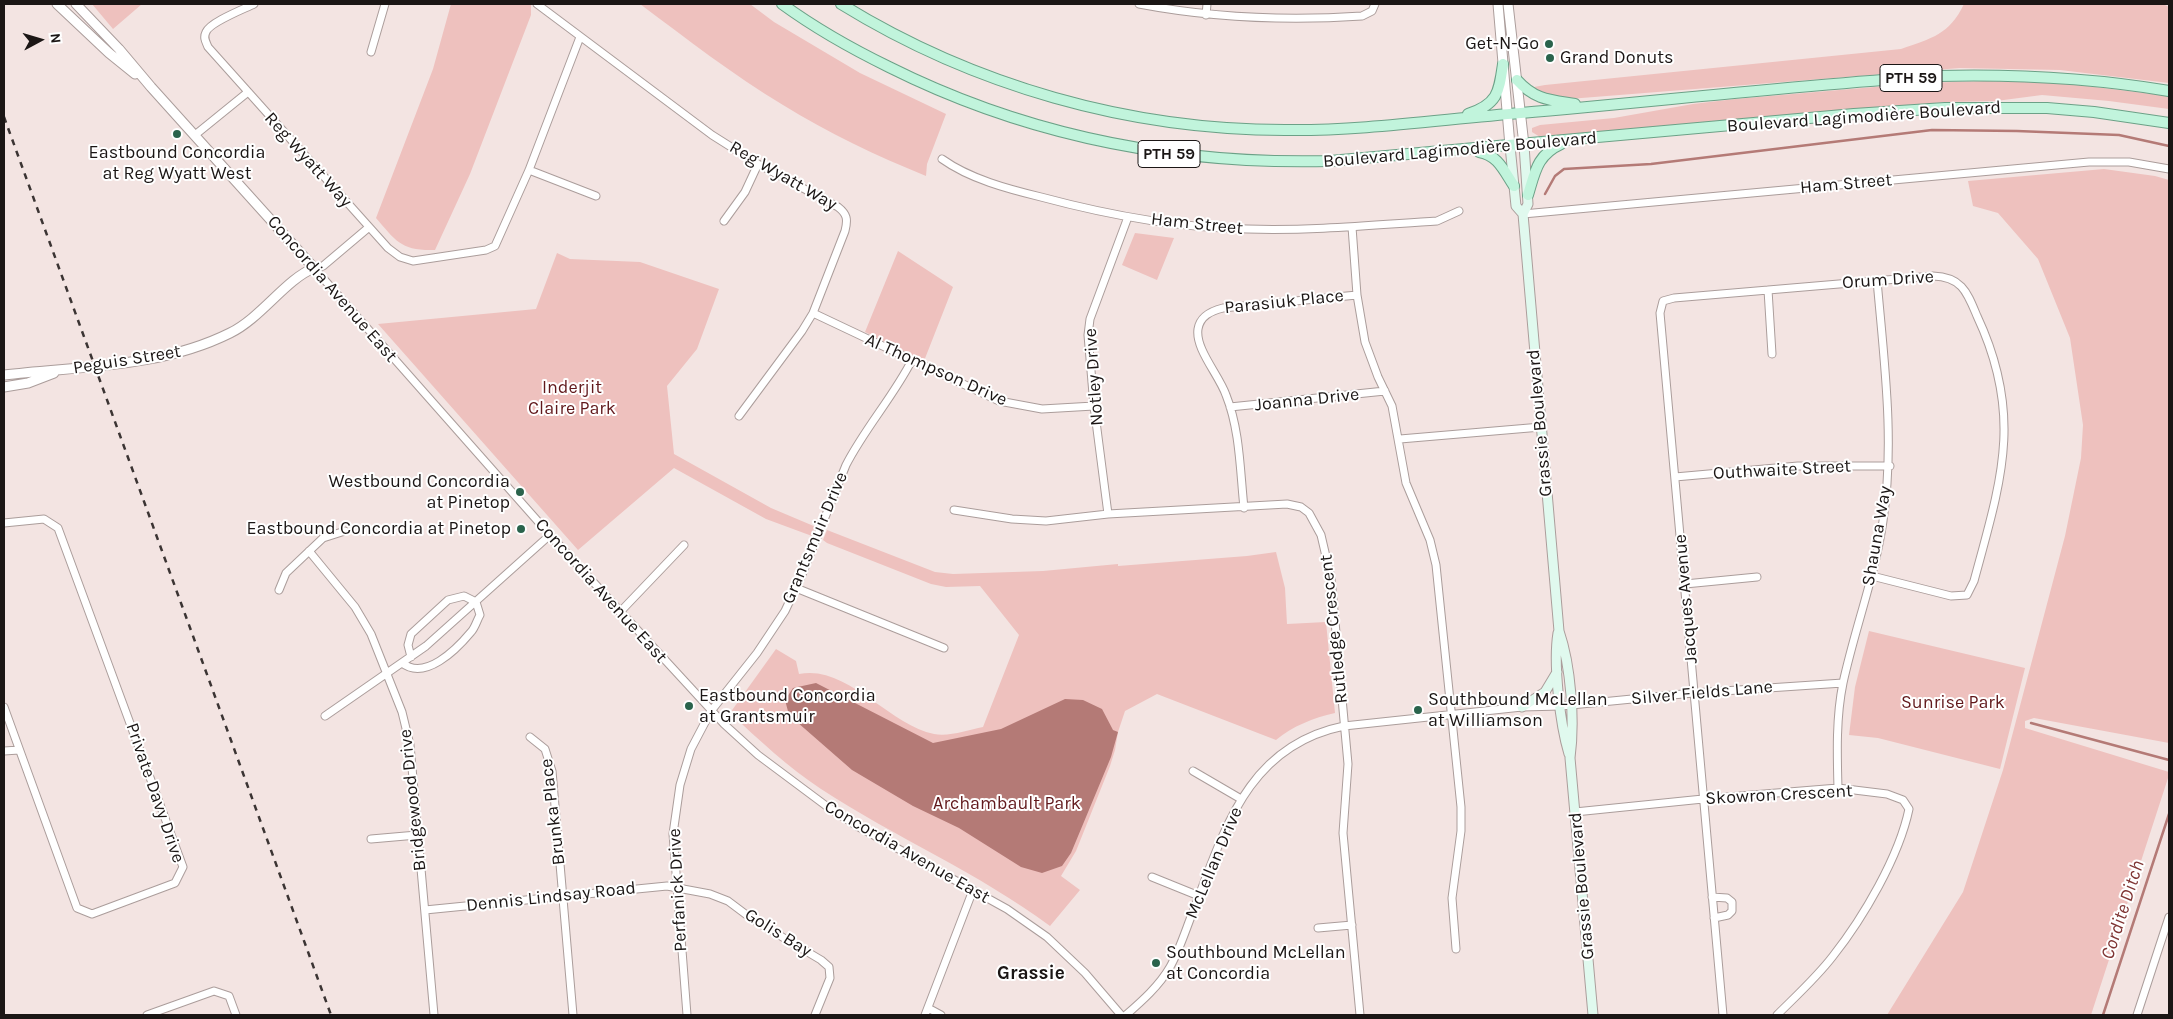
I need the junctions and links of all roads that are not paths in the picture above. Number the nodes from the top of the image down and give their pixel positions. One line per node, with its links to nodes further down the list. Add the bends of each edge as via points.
1 (57, 4): 18 (street, Concordia Avenue East)
2 (76, 4): 18 (street, Concordia Avenue East)
3 (254, 4): 20 (street, Reg Wyatt Way, via 211,25 205,39 212,52)
4 (385, 4): 15 (street)
5 (537, 4): 14 (street, Reg Wyatt Way)
6 (782, 4): 30 (main road, Boulevard Lagimodière Boulevard / PTH 59, via 826,33 918,82 1002,115 1096,141 1167,154 1247,161 1330,161)
7 (841, 4): 24 (main road, Boulevard Lagimodière Boulevard / PTH 59, via 872,23 976,72 1062,100 1128,116 1222,128 1284,130)
8 (1139, 4): 13 (street)
9 (1207, 4): 13 (street)
10 (1375, 4): 13 (street, via 1372,11 1362,16 1258,19)
11 (1498, 4): 16 (street, Grassie Boulevard)
12 (1508, 4): 17 (street, Grassie Boulevard)
13 (1206, 14)
14 (580, 37): 32 (street, Reg Wyatt Way, via 712,135); 34 (street, Reg Wyatt Way)
15 (371, 52)
16 (1503, 64): 23 (street, Grassie Boulevard); 24 (main road, via 1499,90 1487,106)
17 (1517, 80): 21 (main road, via 1540,98); 22 (street, Grassie Boulevard)
18 (151, 87): 26 (street, Concordia Avenue East)
19 (2169, 91): 21 (main road, Boulevard Lagimodière Boulevard / PTH 59, via 2083,79 1971,75 1903,78)
20 (248, 92): 26 (street); 43 (street, Reg Wyatt Way)
21 (1591, 107): 22 (main road, Boulevard Lagimodière Boulevard / PTH 59)
22 (1521, 113): 23 (main road, Boulevard Lagimodière Boulevard / PTH 59); 28 (street, Grassie Boulevard)
23 (1507, 114): 24 (main road, Boulevard Lagimodière Boulevard / PTH 59); 29 (street, Grassie Boulevard)
24 (1452, 119)
25 (2169, 123): 27 (main road, Boulevard Lagimodière Boulevard / PTH 59, via 2048,108 1946,108)
26 (195, 135): 44 (street, Concordia Avenue East)
27 (1571, 141): 28 (main road, Boulevard Lagimodière Boulevard / PTH 59); 36 (main road, via 1544,154)
28 (1524, 145): 29 (main road, Boulevard Lagimodière Boulevard / PTH 59); 36 (main road, Grassie Boulevard)
29 (1510, 146): 30 (main road, Boulevard Lagimodière Boulevard / PTH 59); 35 (main road, Grassie Boulevard)
30 (1451, 151): 35 (main road, via 1489,154 1497,160)
31 (942, 159): 40 (street, Ham Street, via 955,168 1019,192)
32 (758, 164): 41 (street, via 745,192); 49 (street, Reg Wyatt Way, via 838,207 847,217)
33 (2169, 169): 39 (street, Ham Street, via 2129,162 2089,162)
34 (529, 170): 37 (street); 43 (street, Reg Wyatt Way, via 498,242 491,249 413,261 400,257)
35 (1514, 186): 39 (main road, Grassie Boulevard, via 1516,206)
36 (1528, 195): 39 (main road, Grassie Boulevard)
37 (596, 196)
38 (1459, 211): 42 (street, Ham Street, via 1437,221)
39 (1523, 214): 59 (main road, Grassie Boulevard)
40 (1128, 217): 42 (street, Ham Street, via 1246,230); 56 (street, Notley Drive, via 1090,319 1088,335)
41 (724, 221)
42 (1352, 227): 47 (street)
43 (368, 228): 44 (street, via 323,266)
44 (314, 268): 52 (street, Peguis Street, via 304,272 258,314 232,332 206,344 159,358); 68 (street, Concordia Avenue East)
45 (1877, 280): 46 (street, Orum Drive); 61 (street, Shauna Way); 71 (street, Orum Drive, via 1944,277 1961,285 1987,336 1998,370 2005,431 1999,487 1974,581 1967,595 1951,596)
46 (1768, 290): 48 (street, Orum Drive, via 1674,298); 50 (street)
47 (1357, 294): 55 (street, via 1365,342); 57 (street, Parasiuk Place, via 1223,308 1205,315 1198,329 1200,346 1220,380)
48 (1662, 302): 62 (street, Jacques Avenue, via 1660,313)
49 (813, 313): 51 (street, Al Thompson Drive); 58 (street, Reg Wyatt Way)
50 (1772, 354)
51 (912, 360): 56 (street, Al Thompson Drive, via 973,390 1011,404 1042,409); 74 (street, Grantsmuir Drive, via 854,449)
52 (63, 370): 53 (street, Peguis Street); 54 (street, Peguis Street, via 28,383)
53 (4, 374)
54 (4, 387)
55 (1384, 391): 57 (street, Joanna Drive); 60 (street, via 1392,406)
56 (1094, 406): 65 (street, Notley Drive)
57 (1230, 407): 63 (street, Parasiuk Place, via 1237,439)
58 (739, 416)
59 (1541, 427): 60 (street); 78 (main road, Grassie Boulevard)
60 (1400, 439): 91 (street, via 1406,483 1430,540 1436,565)
61 (1890, 466): 62 (street, Outhwaite Street, via 1798,466); 71 (street, Shauna Way)
62 (1675, 477): 73 (street, Jacques Avenue)
63 (1244, 508): 65 (street, Rutledge Crescent); 93 (street, Rutledge Crescent, via 1287,504 1301,507 1309,513 1321,535 1331,578)
64 (954, 510): 65 (street, Rutledge Crescent, via 1046,521)
65 (1108, 514)
66 (4, 523): 95 (street, Private Davy Drive, via 44,519 58,528 183,867 175,883 92,914 77,908)
67 (345, 532): 70 (street, via 323,538)
68 (550, 535): 76 (street); 77 (street, Concordia Avenue East)
69 (684, 545): 77 (street)
70 (309, 551): 75 (street, via 286,572); 83 (street, Bridgewood Drive, via 355,607 371,634)
71 (1872, 576): 84 (street, Shauna Way)
72 (1757, 577): 73 (street)
73 (1685, 584): 85 (street, Jacques Avenue)
74 (796, 588): 79 (street); 90 (street, Grantsmuir Drive, via 785,612 757,653)
75 (278, 590)
76 (476, 602): 80 (street); 80 (street, via 464,596 448,600 411,634 408,645); 81 (street, via 480,615 472,632 439,662 422,670)
77 (620, 612): 90 (street, Concordia Avenue East)
78 (1559, 631): 82 (main road, Grassie Boulevard); 86 (main road, Grassie Boulevard, via 1565,649)
79 (944, 648)
80 (411, 657): 81 (street)
81 (402, 663): 83 (street)
82 (1557, 672): 87 (main road, Grassie Boulevard); 89 (main road, via 1545,692)
83 (386, 675): 92 (street); 103 (street, Bridgewood Drive, via 402,712 410,745)
84 (1843, 683): 85 (street, Silver Fields Lane); 99 (street, Shauna Way, via 1837,743)
85 (1694, 693): 86 (street, Silver Fields Lane); 101 (street, Jacques Avenue)
86 (1570, 705): 87 (street, Silver Fields Lane); 97 (main road, Grassie Boulevard, via 1573,734)
87 (1561, 706): 89 (street, McLellan Drive); 97 (main road, Grassie Boulevard, via 1563,735)
88 (4, 707): 95 (street, Private Davy Drive)
89 (1522, 707): 91 (street, McLellan Drive)
90 (711, 711): 106 (street, Perfanick Drive, via 691,749 678,793 673,834); 107 (street, Concordia Avenue East, via 758,755 825,805)
91 (1450, 714): 93 (street, McLellan Drive); 116 (street, via 1461,807 1452,898)
92 (324, 716)
93 (1344, 726): 100 (street, McLellan Drive, via 1316,734 1281,754 1264,768); 114 (street, Rutledge Crescent, via 1348,780 1343,833)
94 (530, 737): 108 (street, Brunka Place, via 545,749 552,771)
95 (19, 750): 96 (street)
96 (4, 751)
97 (1570, 758): 102 (main road, Grassie Boulevard)
98 (1193, 771): 100 (street)
99 (1838, 788): 101 (street, Skowron Crescent); 130 (street, Skowron Crescent, via 1887,794 1903,800 1909,810 1906,825 1888,866 1838,949)
100 (1240, 799): 109 (street, McLellan Drive)
101 (1703, 799): 102 (street, Skowron Crescent); 110 (street, Jacques Avenue)
102 (1575, 812): 128 (main road, Grassie Boulevard)
103 (417, 835): 104 (street); 111 (street, Bridgewood Drive)
104 (371, 839)
105 (1152, 877): 109 (street)
106 (676, 888): 108 (street, Dennis Lindsay Road, via 667,886); 122 (street, Perfanick Drive); 123 (street, Golis Bay, via 710,894 728,902 829,967 830,978)
107 (974, 890): 117 (street); 125 (street, Concordia Avenue East, via 1047,937)
108 (562, 895): 111 (street, Dennis Lindsay Road); 121 (street, Brunka Place)
109 (1199, 896): 126 (street, McLellan Drive, via 1170,968)
110 (1712, 898): 113 (street, Jacques Avenue); 113 (street, via 1727,898 1732,902 1732,912)
111 (425, 910): 120 (street, Bridgewood Drive)
112 (2169, 917): 131 (street)
113 (1714, 918): 129 (street, Jacques Avenue)
114 (1352, 925): 115 (street); 127 (street, Rutledge Crescent)
115 (1318, 928)
116 (1456, 949)
117 (927, 1012): 124 (street)
118 (147, 1015): 119 (street, via 214,991 230,996)
119 (236, 1015)
120 (434, 1015)
121 (573, 1015)
122 (687, 1015)
123 (815, 1015)
124 (941, 1015)
125 (1121, 1015)
126 (1126, 1015)
127 (1360, 1015)
128 (1594, 1015)
129 (1723, 1015)
130 (1778, 1015)
131 (2137, 1015)

